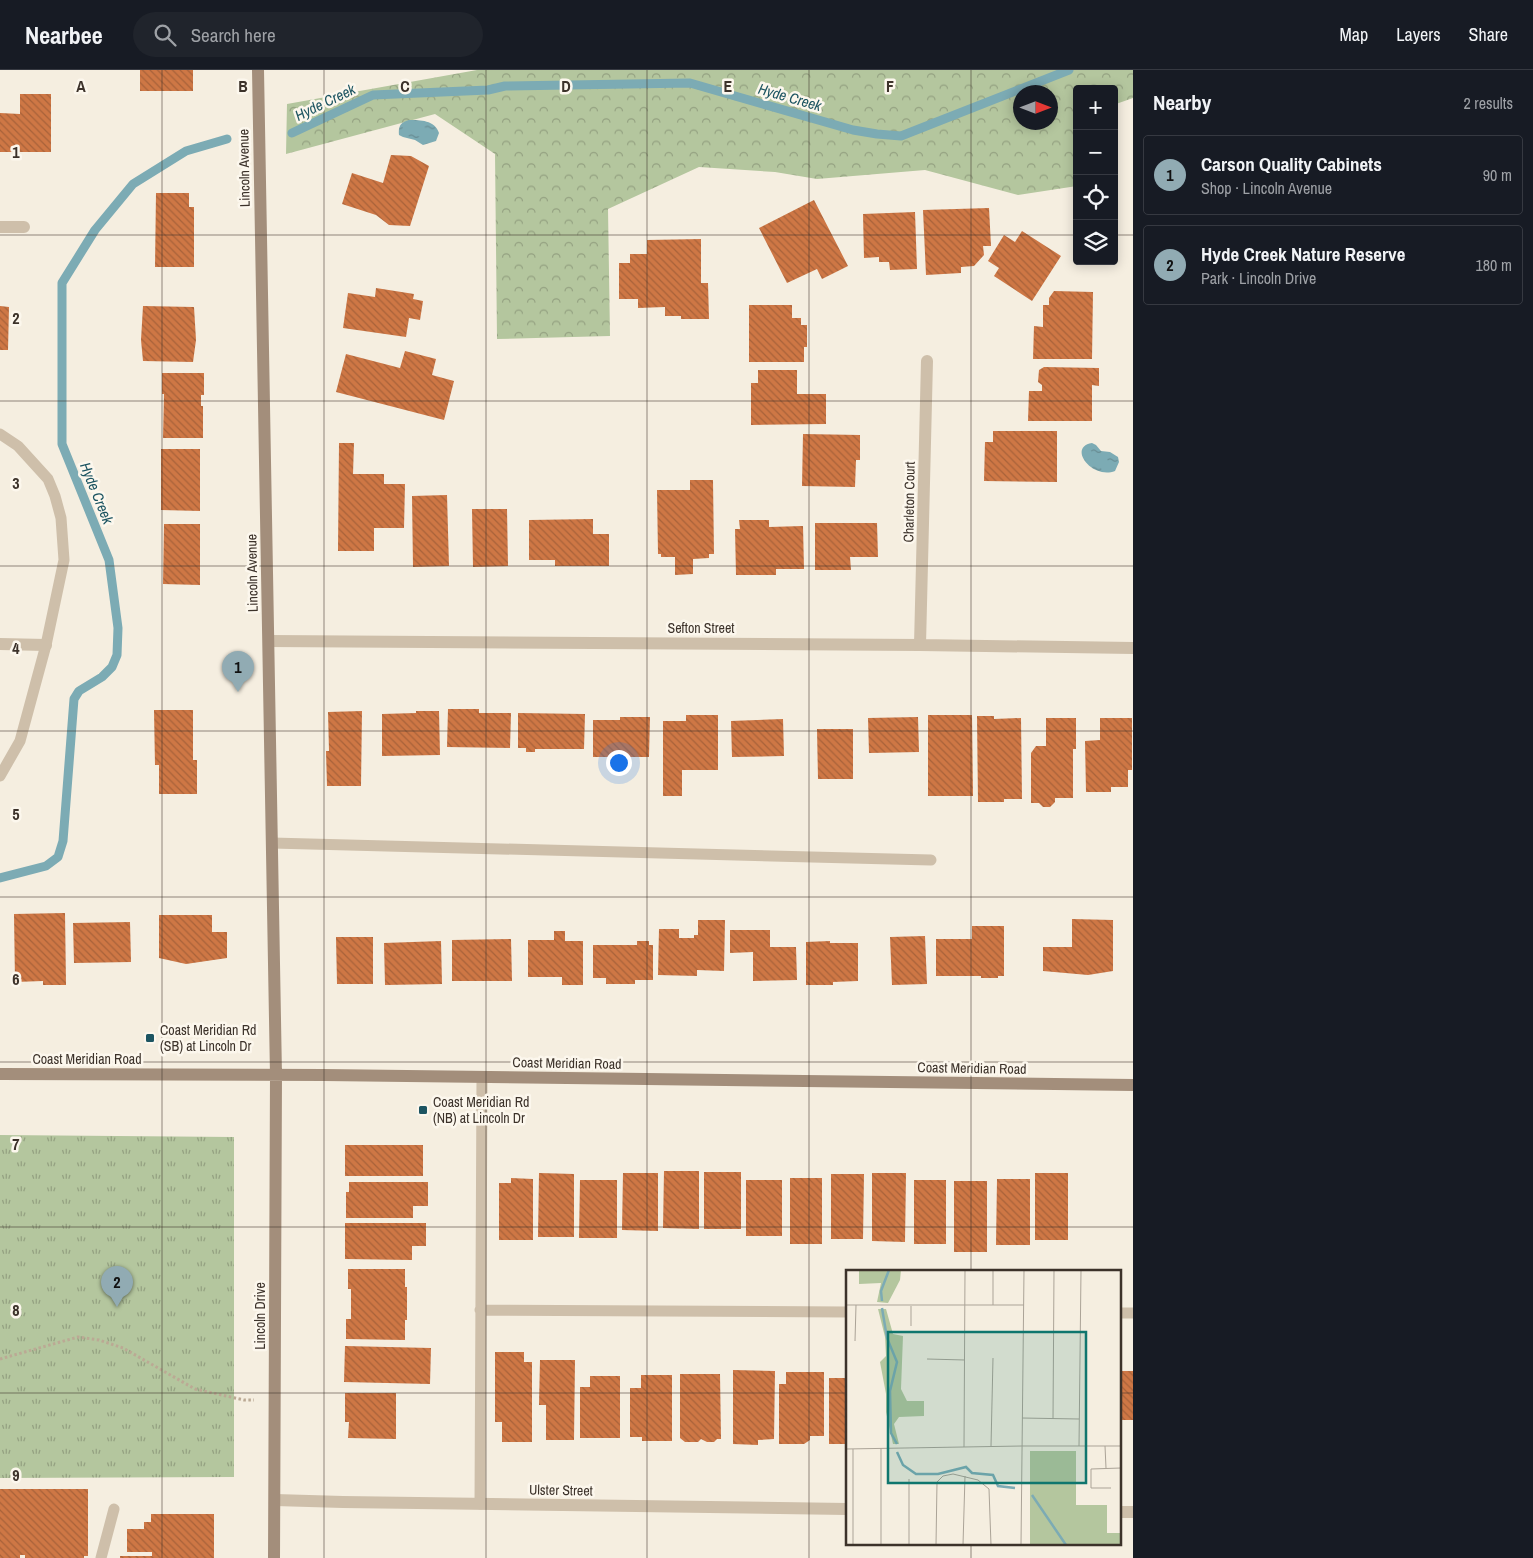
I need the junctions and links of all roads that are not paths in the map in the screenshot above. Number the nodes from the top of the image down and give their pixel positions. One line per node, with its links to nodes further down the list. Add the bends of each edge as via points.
1 (258, 70): 6 (main road, Lincoln Avenue)
2 (0, 227): 3 (street)
3 (24, 227)
4 (927, 360): 8 (street, Charleton Court)
5 (0, 434): 9 (lane, via 18,446 48,479 61,518 64,560)
6 (269, 641): 8 (street, Sefton Street); 12 (main road, Lincoln Avenue)
7 (0, 644): 9 (street)
8 (920, 644): 10 (street, Sefton Street)
9 (46, 645): 11 (lane, via 20,741)
10 (1133, 648)
11 (0, 776)
12 (272, 843): 13 (lane); 15 (main road, Lincoln Avenue)
13 (932, 860)
14 (0, 1074): 15 (main road, Coast Meridian Road)
15 (276, 1075): 16 (main road, Coast Meridian Road); 22 (main road, Lincoln Drive)
16 (482, 1078): 17 (main road, Coast Meridian Road); 18 (lane)
17 (1133, 1085)
18 (480, 1310): 19 (lane); 23 (lane)
19 (846, 1312)
20 (1120, 1313): 21 (lane)
21 (1133, 1314)
22 (275, 1500): 23 (street, Ulster Street); 29 (main road, Lincoln Drive)
23 (480, 1504): 25 (street, Ulster Street)
24 (114, 1509): 28 (lane)
25 (846, 1509)
26 (1120, 1512): 27 (street)
27 (1133, 1512)
28 (101, 1558)
29 (274, 1558)

